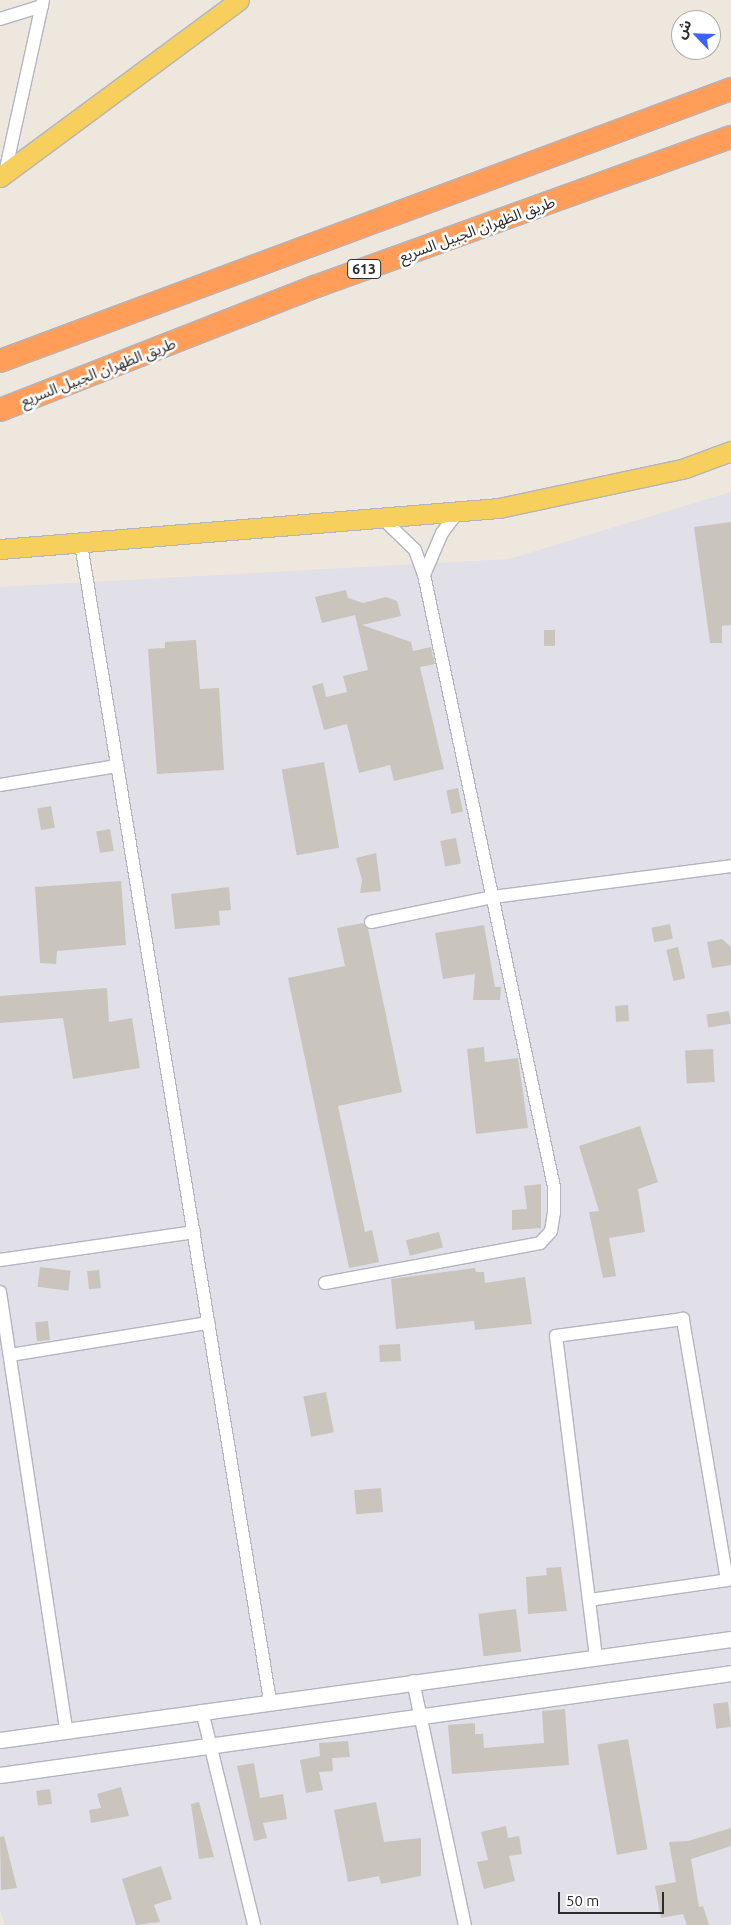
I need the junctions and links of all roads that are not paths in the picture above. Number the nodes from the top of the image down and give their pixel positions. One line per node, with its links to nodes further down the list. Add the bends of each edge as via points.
1 (239, 0): 6 (main road)
2 (43, 3): 3 (street); 6 (street)
3 (0, 19)
4 (731, 89): 7 (highway)
5 (731, 137): 8 (highway, طريق الظهران الجبيل السريع / 613, via 317,286)
6 (3, 175)
7 (0, 360)
8 (0, 410)
9 (731, 451): 10 (main road, via 685,468 499,508)
10 (458, 512): 11 (main road); 14 (street, via 442,534)
11 (382, 518): 12 (main road); 14 (street, via 415,550)
12 (80, 544): 13 (main road); 15 (street)
13 (0, 549)
14 (424, 575): 18 (street)
15 (117, 766): 16 (street); 20 (street)
16 (0, 785)
17 (731, 866): 18 (street)
18 (492, 897): 19 (street); 22 (street, via 554,1187 551,1231 540,1243 515,1250)
19 (371, 922)
20 (194, 1232): 21 (street); 24 (street)
21 (0, 1260)
22 (325, 1283)
23 (0, 1292): 25 (street)
24 (208, 1323): 25 (street); 31 (street)
25 (10, 1355): 34 (street)
26 (589, 1600): 26 (street, via 556,1336 683,1319 727,1580); 28 (street)
27 (731, 1639): 28 (street)
28 (596, 1656): 30 (street)
29 (731, 1673): 33 (street)
30 (413, 1680): 31 (street); 33 (street)
31 (270, 1701): 32 (street)
32 (202, 1711): 34 (street); 36 (street)
33 (420, 1716): 36 (street); 39 (street)
34 (66, 1730): 35 (street)
35 (0, 1740)
36 (211, 1745): 37 (street); 38 (street)
37 (0, 1775)
38 (254, 1925)
39 (465, 1925)

